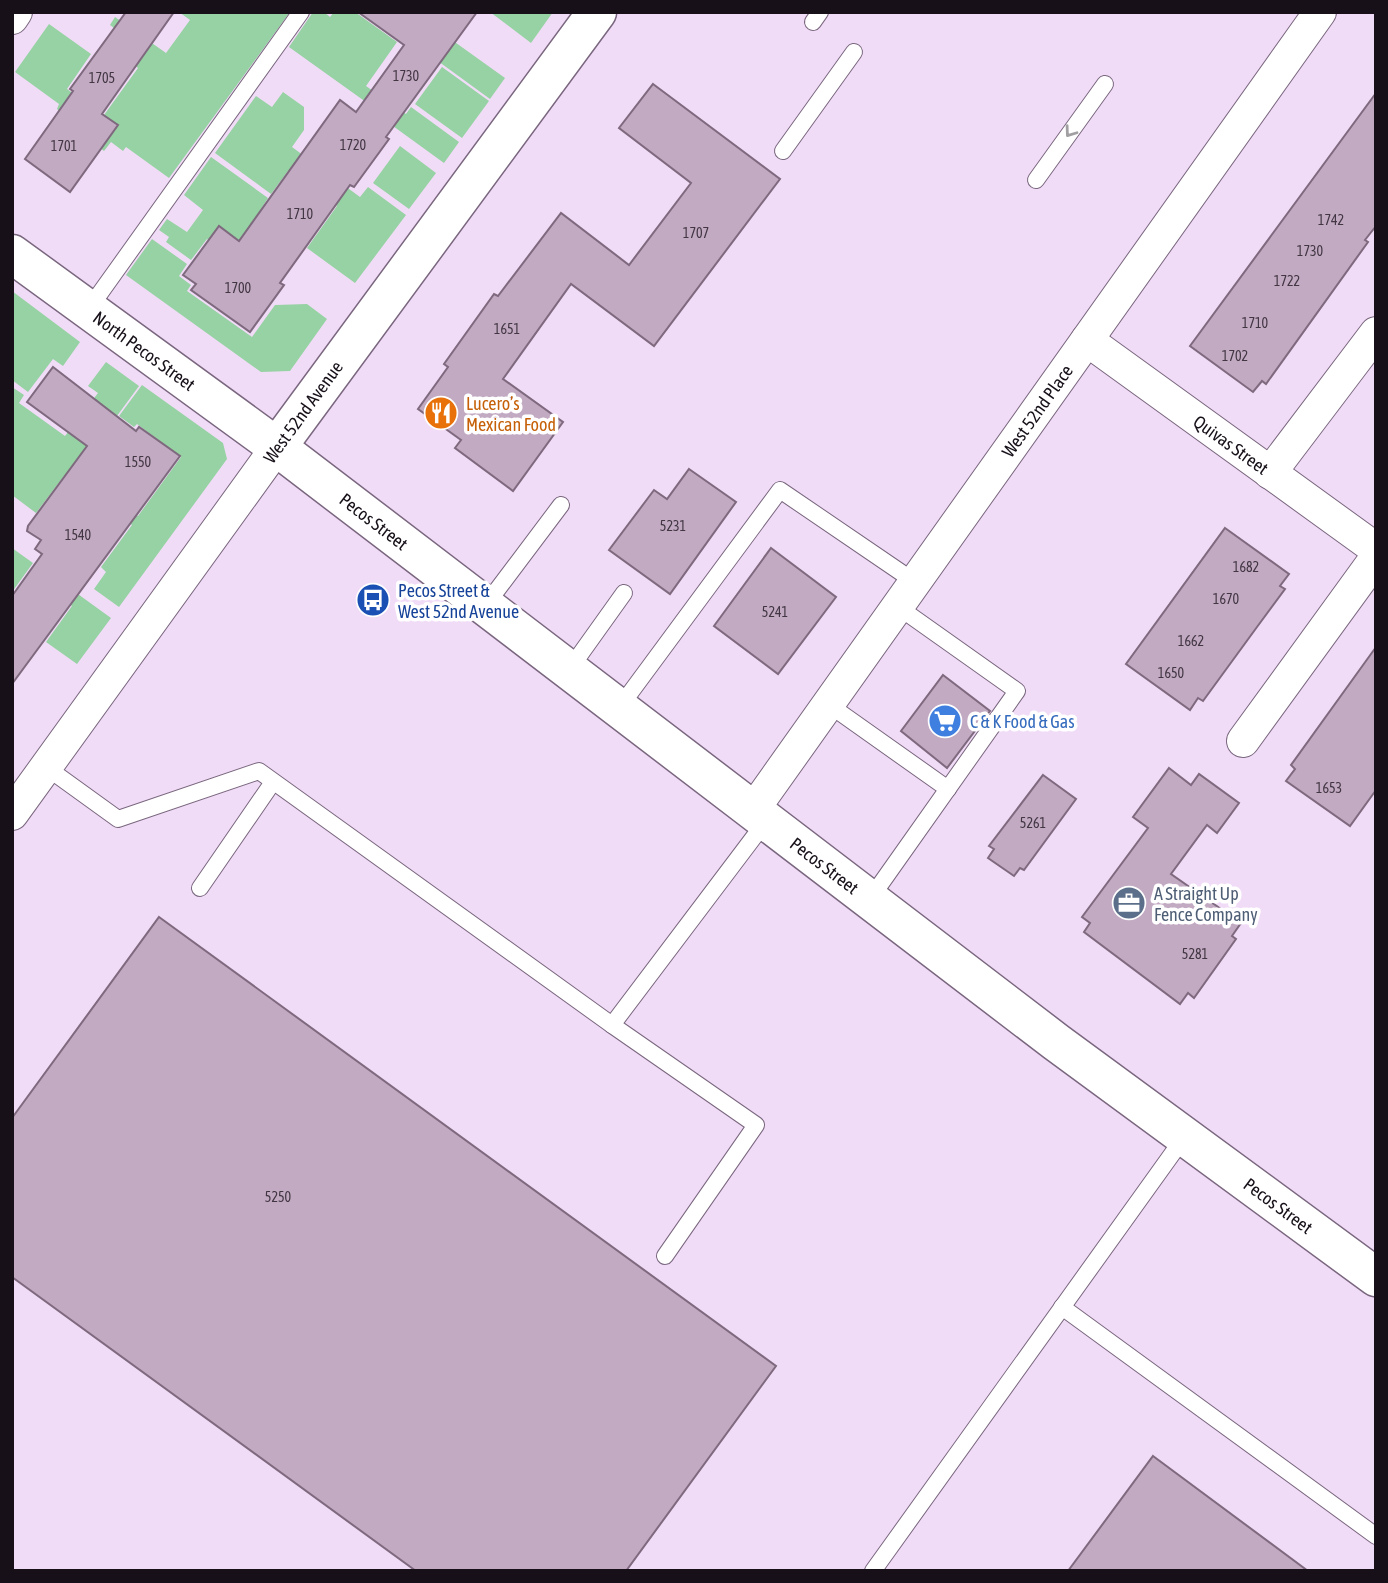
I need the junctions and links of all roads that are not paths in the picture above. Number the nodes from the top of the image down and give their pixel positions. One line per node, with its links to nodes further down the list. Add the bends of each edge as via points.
1 (16, 12): 5 (street)
2 (302, 12): 11 (lane)
3 (597, 12): 14 (main road, West 52nd Avenue)
4 (1320, 12): 13 (street, West 52nd Place)
5 (12, 18)
6 (854, 52): 8 (lane)
7 (1105, 84): 9 (lane, one-way to 9)
8 (783, 151)
9 (1036, 180)
10 (12, 254): 11 (main road, North Pecos Street)
11 (89, 310): 14 (main road, North Pecos Street)
12 (1376, 333): 15 (street)
13 (1087, 340): 15 (street, Quivas Street); 20 (street, West 52nd Place)
14 (277, 447): 21 (main road, Pecos Street); 26 (street, West 52nd Avenue)
15 (1270, 472): 17 (street, Quivas Street)
16 (561, 505): 21 (lane)
17 (1376, 549)
18 (1376, 558): 25 (street)
19 (624, 593): 22 (lane)
20 (906, 594): 23 (street, West 52nd Place); 24 (lane, via 780,490); 28 (lane, via 1017,691)
21 (485, 606): 22 (main road, Pecos Street)
22 (569, 670): 24 (main road, Pecos Street)
23 (828, 704): 28 (lane); 30 (street, West 52nd Place)
24 (619, 708): 30 (main road, Pecos Street)
25 (1243, 741)
26 (46, 767): 27 (lane, via 118,819 258,771); 29 (street, West 52nd Avenue)
27 (273, 782): 31 (lane); 33 (lane)
28 (948, 789): 32 (lane)
29 (12, 814)
30 (760, 815): 32 (main road, Pecos Street); 33 (lane)
31 (200, 888)
32 (870, 900): 34 (main road, Pecos Street)
33 (612, 1025): 35 (lane, via 756,1125)
34 (1185, 1136): 36 (main road, Pecos Street); 37 (lane)
35 (665, 1256)
36 (1372, 1266)
37 (1062, 1307): 38 (lane); 39 (lane)
38 (1376, 1536)
39 (873, 1571)

